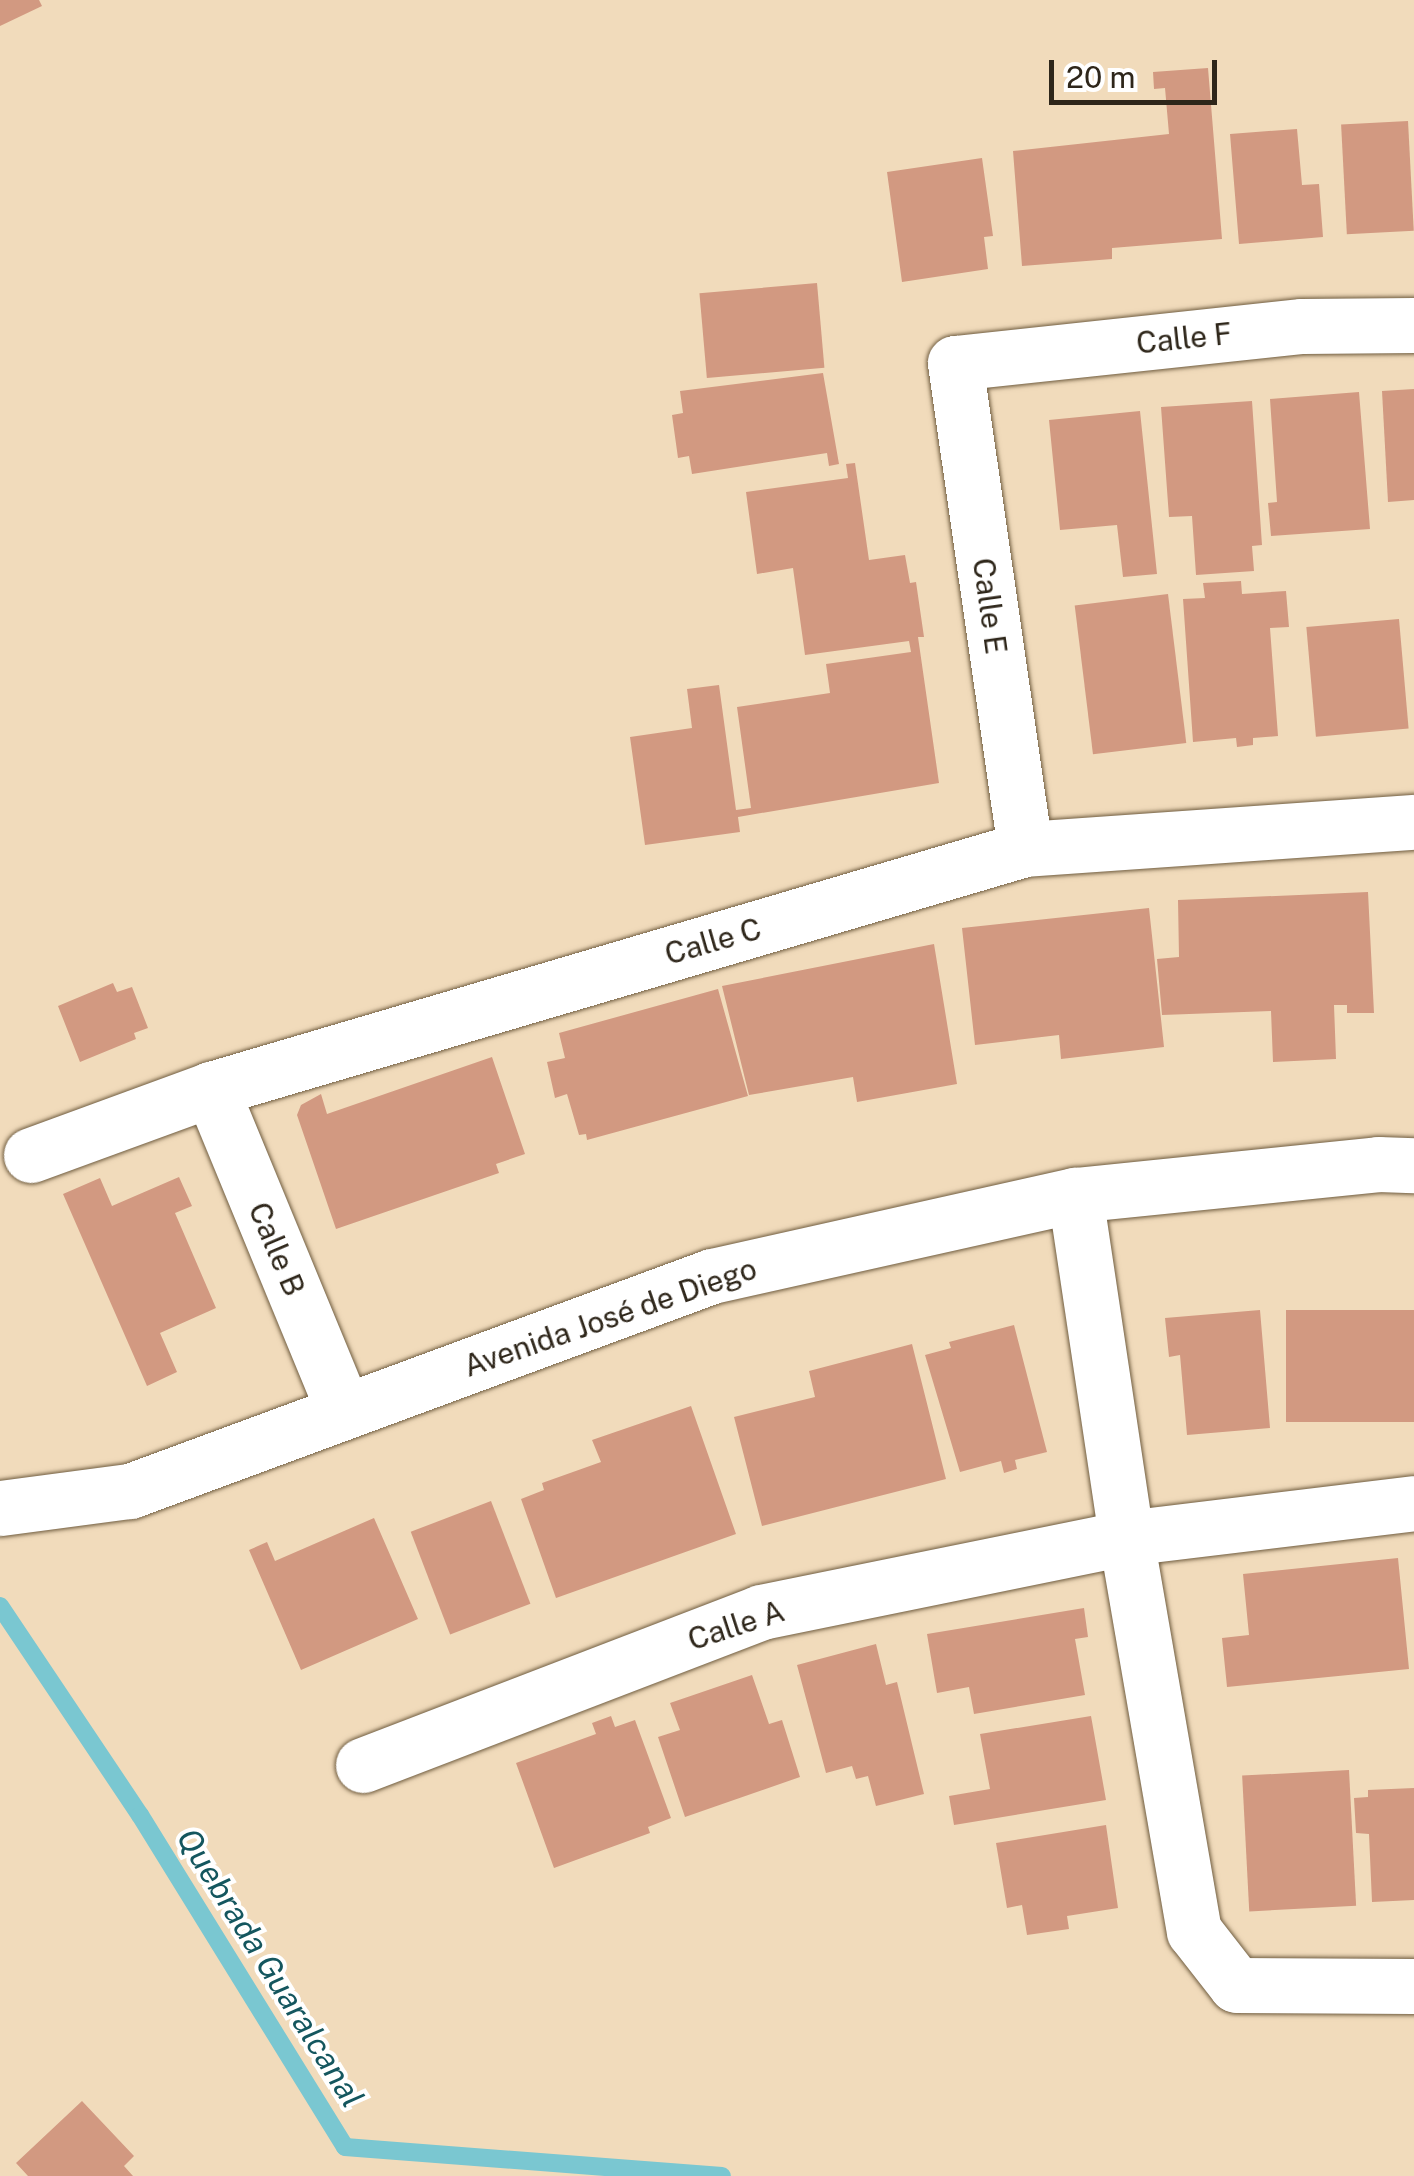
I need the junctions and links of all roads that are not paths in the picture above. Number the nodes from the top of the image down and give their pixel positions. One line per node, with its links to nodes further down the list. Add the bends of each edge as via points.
1 (1414, 325): 2 (street, Calle F, via 1302,326)
2 (955, 364): 4 (street, Calle E)
3 (1414, 822): 4 (street, Calle C)
4 (1026, 850): 5 (street, Calle C)
5 (210, 1089): 6 (street, Calle C); 9 (street, Calle B)
6 (31, 1155)
7 (1414, 1165): 8 (street, Avenida José de Diego)
8 (1075, 1195): 9 (street, Avenida José de Diego, via 712,1276); 12 (street)
9 (343, 1409): 11 (street, Avenida José de Diego, via 130,1491)
10 (1414, 1503): 12 (street, Calle A)
11 (0, 1508)
12 (1126, 1538): 13 (street, Calle A, via 760,1612); 14 (street, via 1194,1931 1236,1985)
13 (363, 1765)
14 (1414, 1986)

